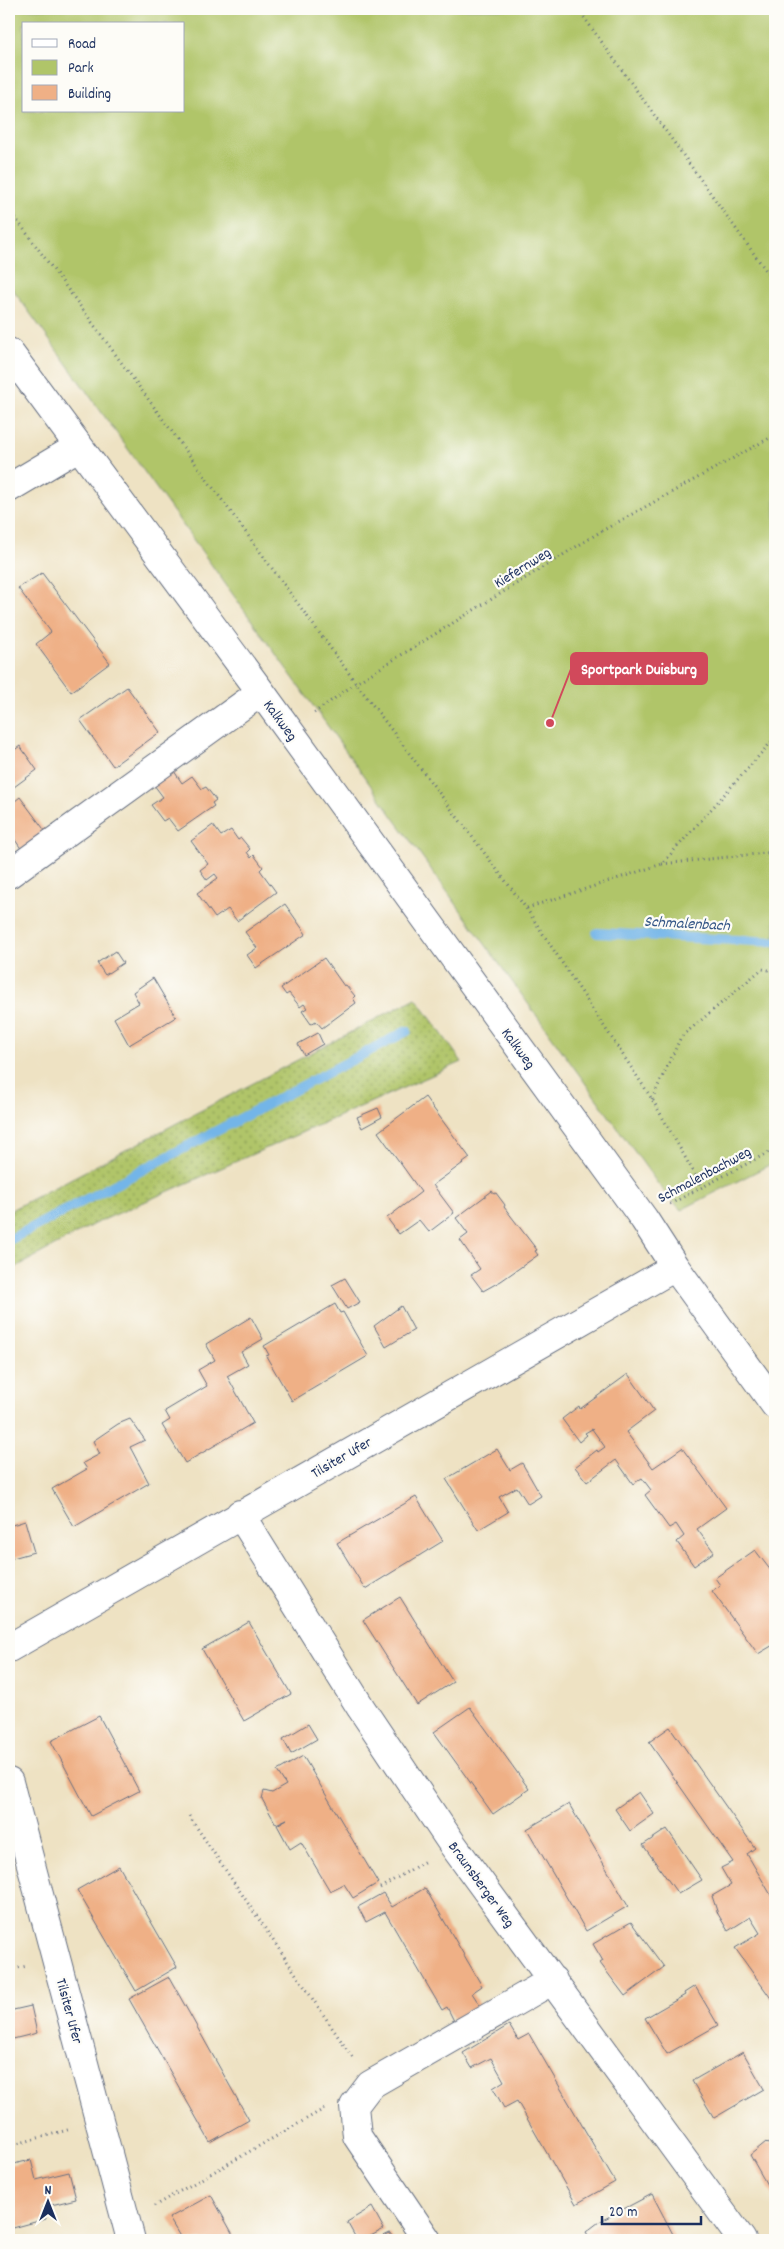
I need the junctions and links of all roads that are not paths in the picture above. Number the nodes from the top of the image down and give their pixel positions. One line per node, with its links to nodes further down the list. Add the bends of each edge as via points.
1 (9, 352): 2 (street, Kalkweg)
2 (78, 447): 3 (street); 4 (street, Kalkweg)
3 (9, 488)
4 (261, 692): 5 (street, Kalkweg); 6 (street, Kalkweg, via 644,1219)
5 (9, 874)
6 (674, 1267): 7 (street, Kalkweg); 8 (street, Tilsiter Ufer)
7 (775, 1405)
8 (240, 1514): 9 (street, Tilsiter Ufer); 11 (street, Braunsberger Weg, via 361,1708 453,1845)
9 (9, 1648)
10 (9, 1782): 12 (street, Tilsiter Ufer)
11 (553, 1980): 13 (street, via 370,2085 354,2106 357,2136); 14 (street, Braunsberger Weg)
12 (129, 2232)
13 (428, 2240)
14 (742, 2240)

